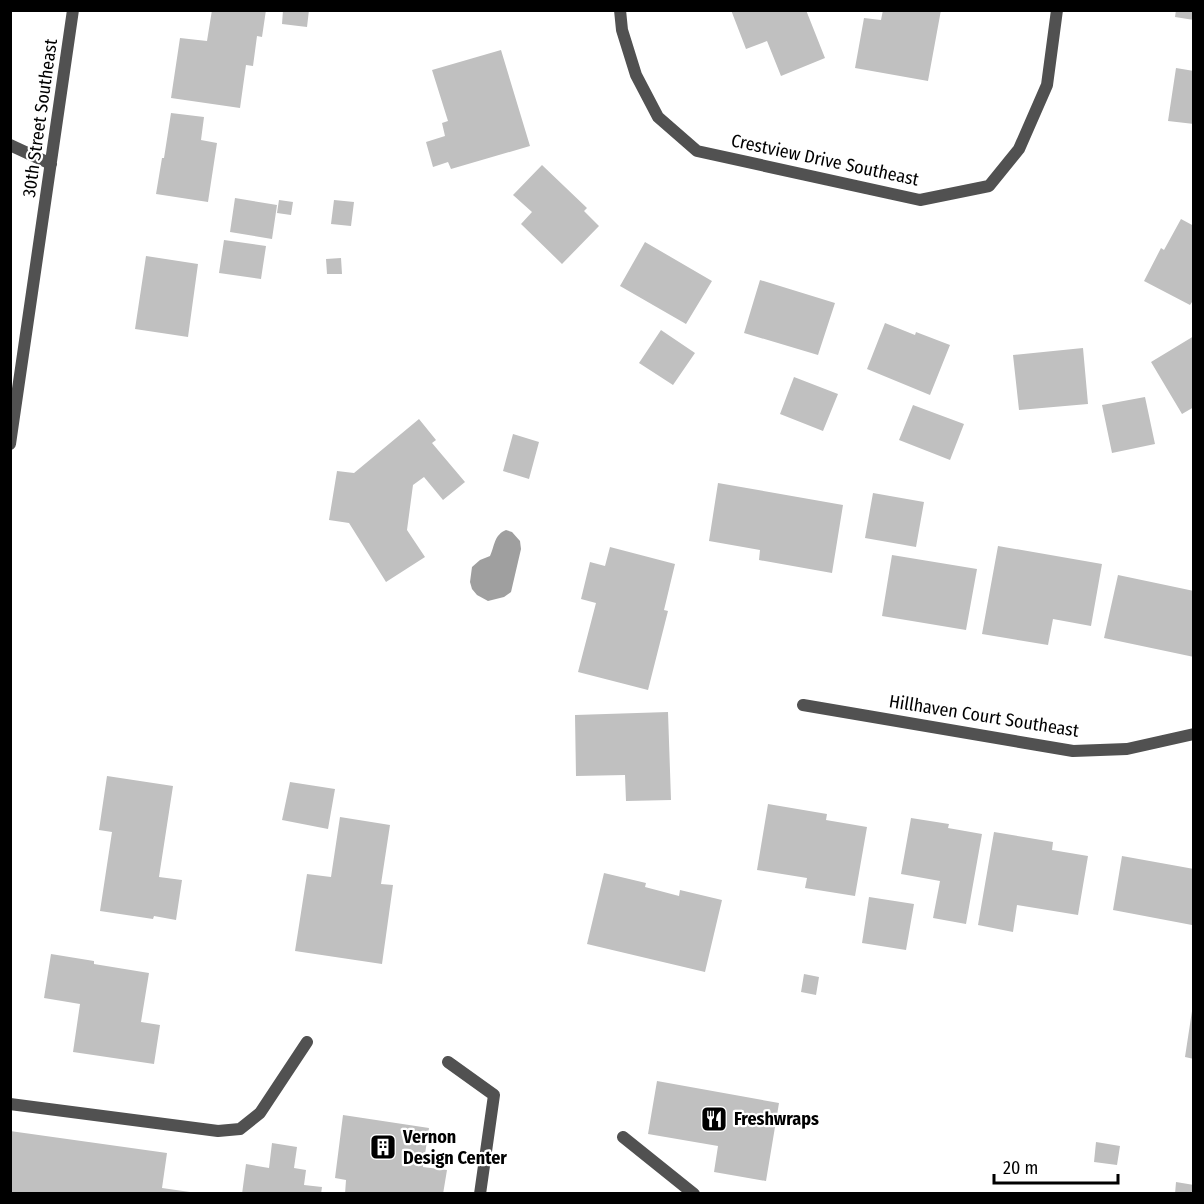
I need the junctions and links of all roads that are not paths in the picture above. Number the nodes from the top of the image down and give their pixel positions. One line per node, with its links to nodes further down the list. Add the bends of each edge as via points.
1 (73, 10): 5 (street, 30th Street Southeast)
2 (620, 10): 3 (street, Crestview Drive Southeast, via 636,75 658,117 697,151 921,200 989,186 1019,149 1047,85)
3 (1057, 10)
4 (10, 145): 5 (street)
5 (51, 164): 6 (street, 30th Street Southeast)
6 (10, 444)
7 (803, 705): 8 (street, Hillhaven Court Southeast, via 1074,751 1127,749)
8 (1194, 734)
9 (307, 1042): 11 (street, via 260,1113 240,1129 219,1131)
10 (448, 1062): 13 (street, via 494,1095)
11 (10, 1104)
12 (623, 1137): 14 (street)
13 (480, 1194)
14 (694, 1194)

